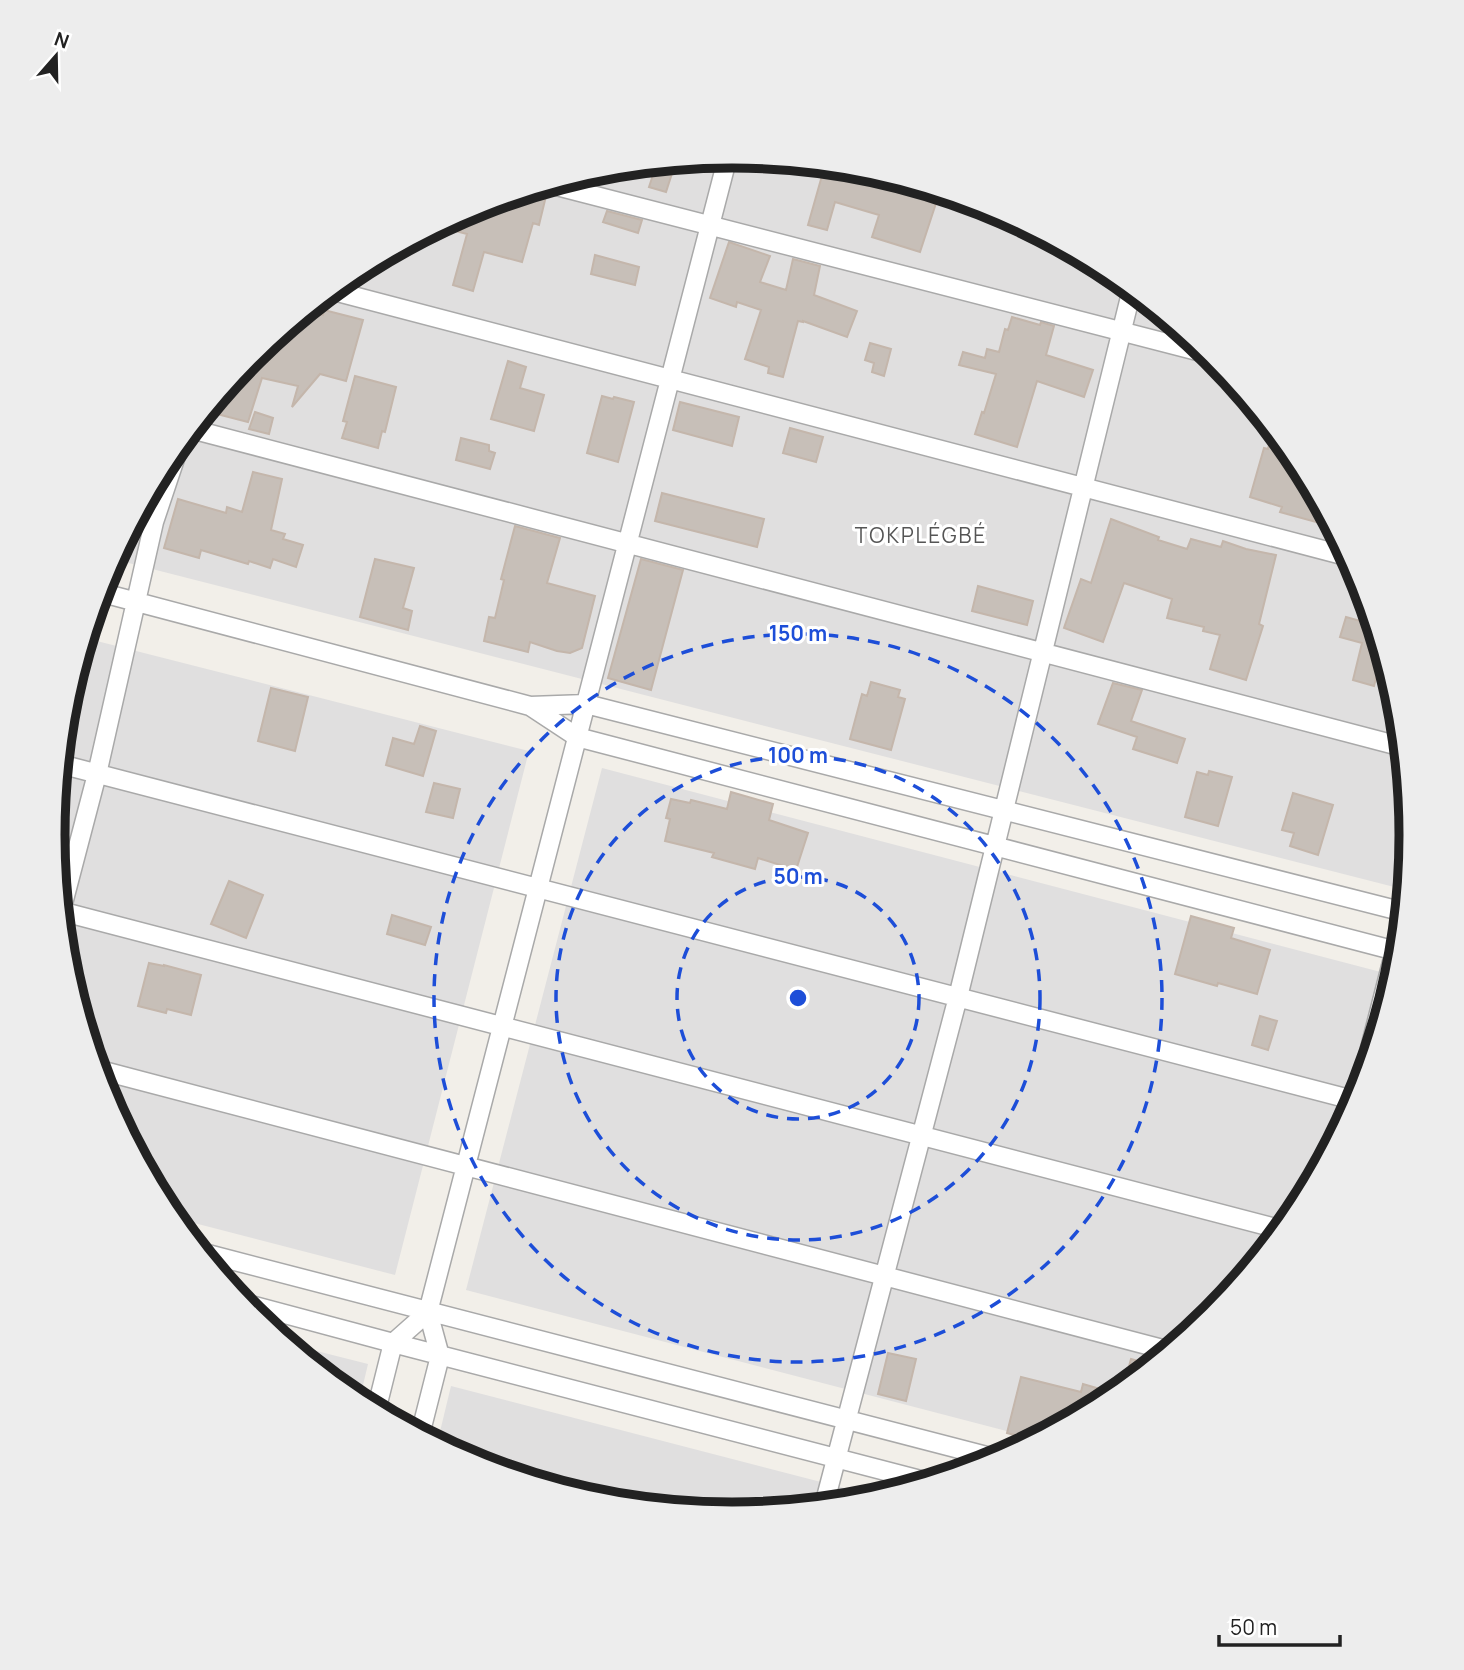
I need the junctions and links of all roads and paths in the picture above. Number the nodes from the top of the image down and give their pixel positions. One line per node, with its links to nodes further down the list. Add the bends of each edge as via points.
1 (725, 168): 3 (street)
2 (566, 188): 3 (street)
3 (710, 226): 6 (street); 8 (street)
4 (343, 293): 8 (street)
5 (1130, 300): 6 (street)
6 (1122, 332): 7 (street); 11 (street)
7 (1189, 349)
8 (670, 380): 11 (street); 12 (street)
9 (201, 432): 12 (street)
10 (170, 475): 15 (street)
11 (1083, 487): 13 (street); 16 (street)
12 (627, 543): 16 (street); 17 (street)
13 (1336, 553)
14 (110, 595): 15 (street)
15 (137, 602): 18 (street); 22 (street)
16 (1043, 652): 20 (street); 23 (street)
17 (586, 704): 18 (street); 19 (street); 23 (street)
18 (530, 706): 19 (street)
19 (577, 737): 24 (street); 25 (street)
20 (1393, 744)
21 (68, 766): 22 (street)
22 (97, 774): 25 (street); 26 (street)
23 (1003, 811): 24 (street); 27 (street)
24 (996, 846): 29 (street); 30 (street)
25 (538, 888): 30 (street); 31 (street)
26 (67, 889)
27 (1395, 910)
28 (69, 914): 31 (street)
29 (1389, 949)
30 (958, 997): 33 (street); 34 (street)
31 (502, 1027): 34 (street); 35 (street)
32 (109, 1072): 35 (street)
33 (1344, 1099)
34 (920, 1136): 36 (street); 38 (street)
35 (465, 1166): 38 (street); 40 (street)
36 (1271, 1227)
37 (215, 1256): 40 (street)
38 (884, 1276): 42 (street); 45 (street)
39 (261, 1308): 41 (street)
40 (428, 1312): 41 (street); 43 (street); 45 (street)
41 (393, 1343): 43 (street); 44 (street)
42 (1158, 1348)
43 (440, 1356): 46 (street); 48 (street)
44 (379, 1401)
45 (847, 1420): 47 (street); 48 (street)
46 (422, 1426)
47 (979, 1454)
48 (837, 1458): 49 (street); 50 (street)
49 (912, 1478)
50 (827, 1496)

